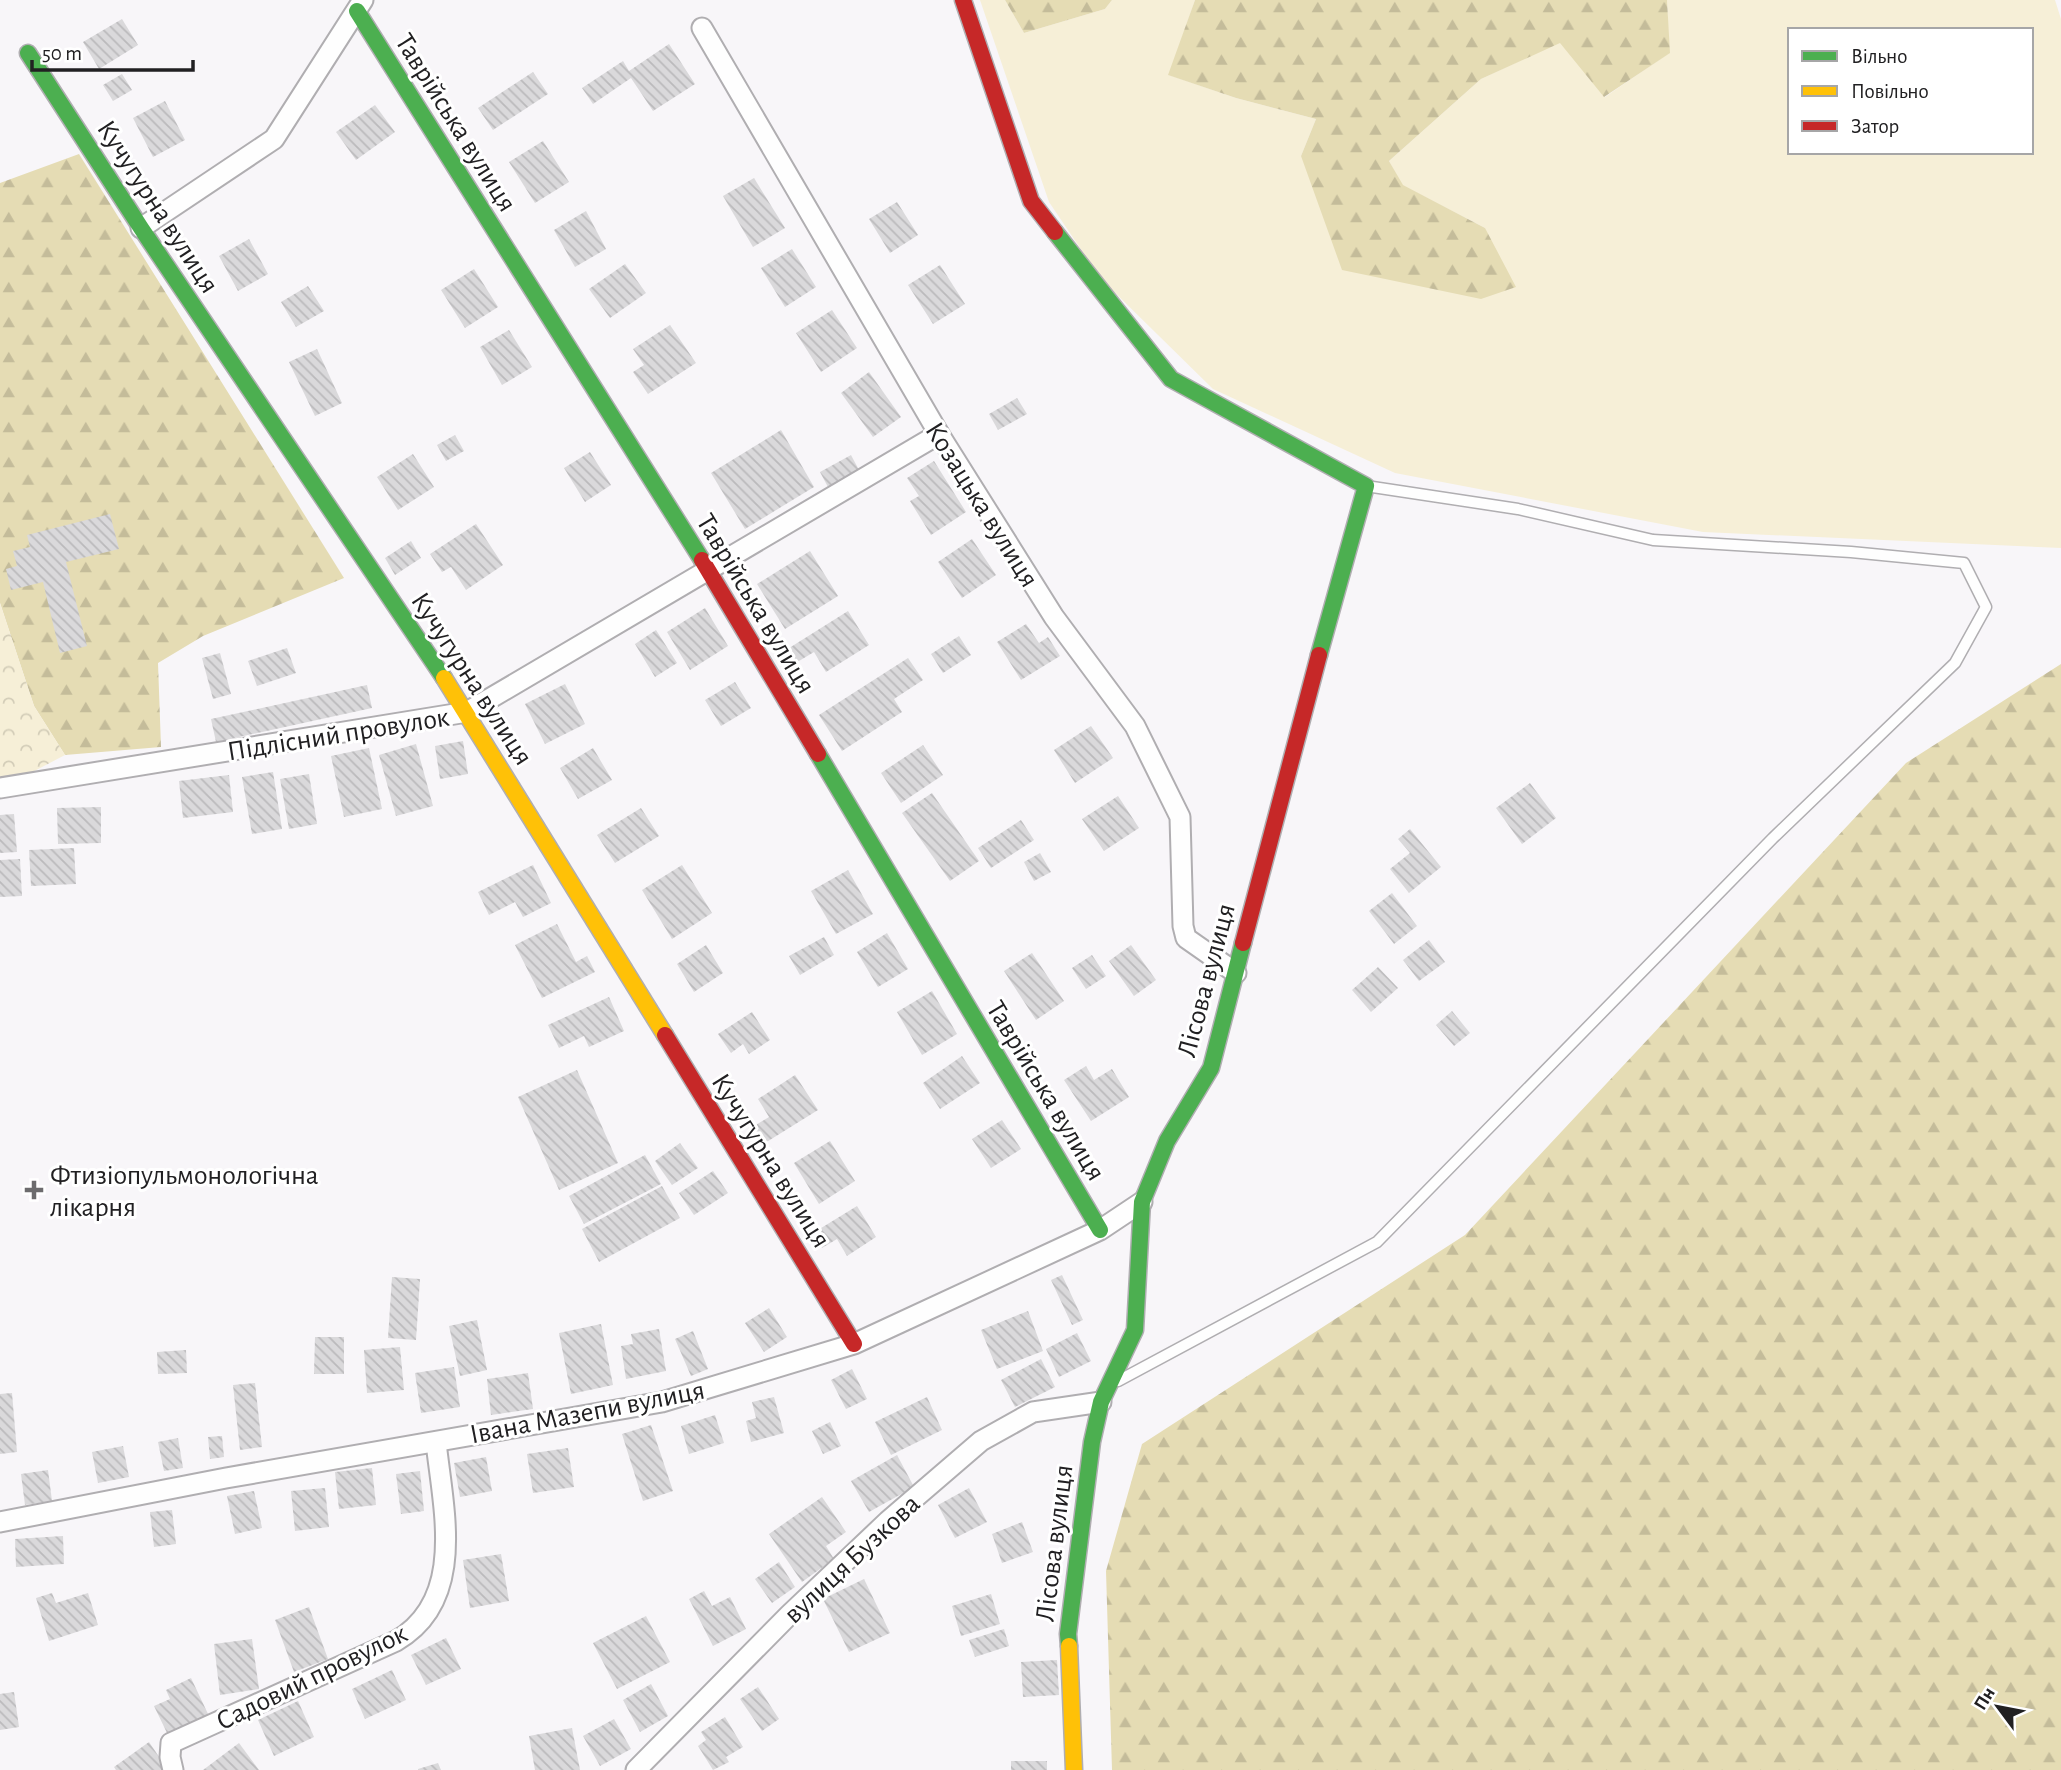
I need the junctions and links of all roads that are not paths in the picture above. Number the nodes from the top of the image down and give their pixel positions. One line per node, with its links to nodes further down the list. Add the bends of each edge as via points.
1 (963, 0): 7 (street, via 1031,201 1171,379)
2 (360, 6): 5 (street, via 274,139); 8 (street, Таврійська вулиця)
3 (702, 28): 6 (street, Козацька вулиця)
4 (27, 53): 5 (street, Кучугурна вулиця)
5 (141, 228): 9 (street, Кучугурна вулиця)
6 (939, 433): 8 (street, Підлісний провулок); 11 (street, Козацька вулиця, via 1054,617 1135,726 1180,817 1186,938)
7 (1366, 486): 11 (street, Лісова вулиця); 15 (lane, via 1518,509 1653,540 1964,563 1986,607 1955,663 1773,838 1377,1242)
8 (708, 569): 9 (street, Підлісний провулок); 13 (street, Таврійська вулиця)
9 (467, 712): 10 (street, Підлісний провулок); 14 (street, Кучугурна вулиця)
10 (0, 788)
11 (1236, 972): 12 (street, Лісова вулиця, via 1210,1068 1167,1141)
12 (1142, 1202): 13 (street, Івана Мазепи вулиця); 15 (street, Лісова вулиця, via 1135,1330)
13 (1100, 1230): 14 (street, Івана Мазепи вулиця)
14 (854, 1344): 16 (street, Івана Мазепи вулиця, via 662,1402)
15 (1105, 1394): 19 (street, вулиця Бузкова, via 1033,1412 981,1441 888,1521); 20 (street, Лісова вулиця, via 1092,1443 1068,1634)
16 (436, 1441): 17 (street, Івана Мазепи вулиця); 18 (street, Садовий провулок, via 447,1546 431,1609 411,1633 396,1642 171,1743)
17 (0, 1522)
18 (173, 1770)
19 (636, 1770)
20 (1074, 1770)

